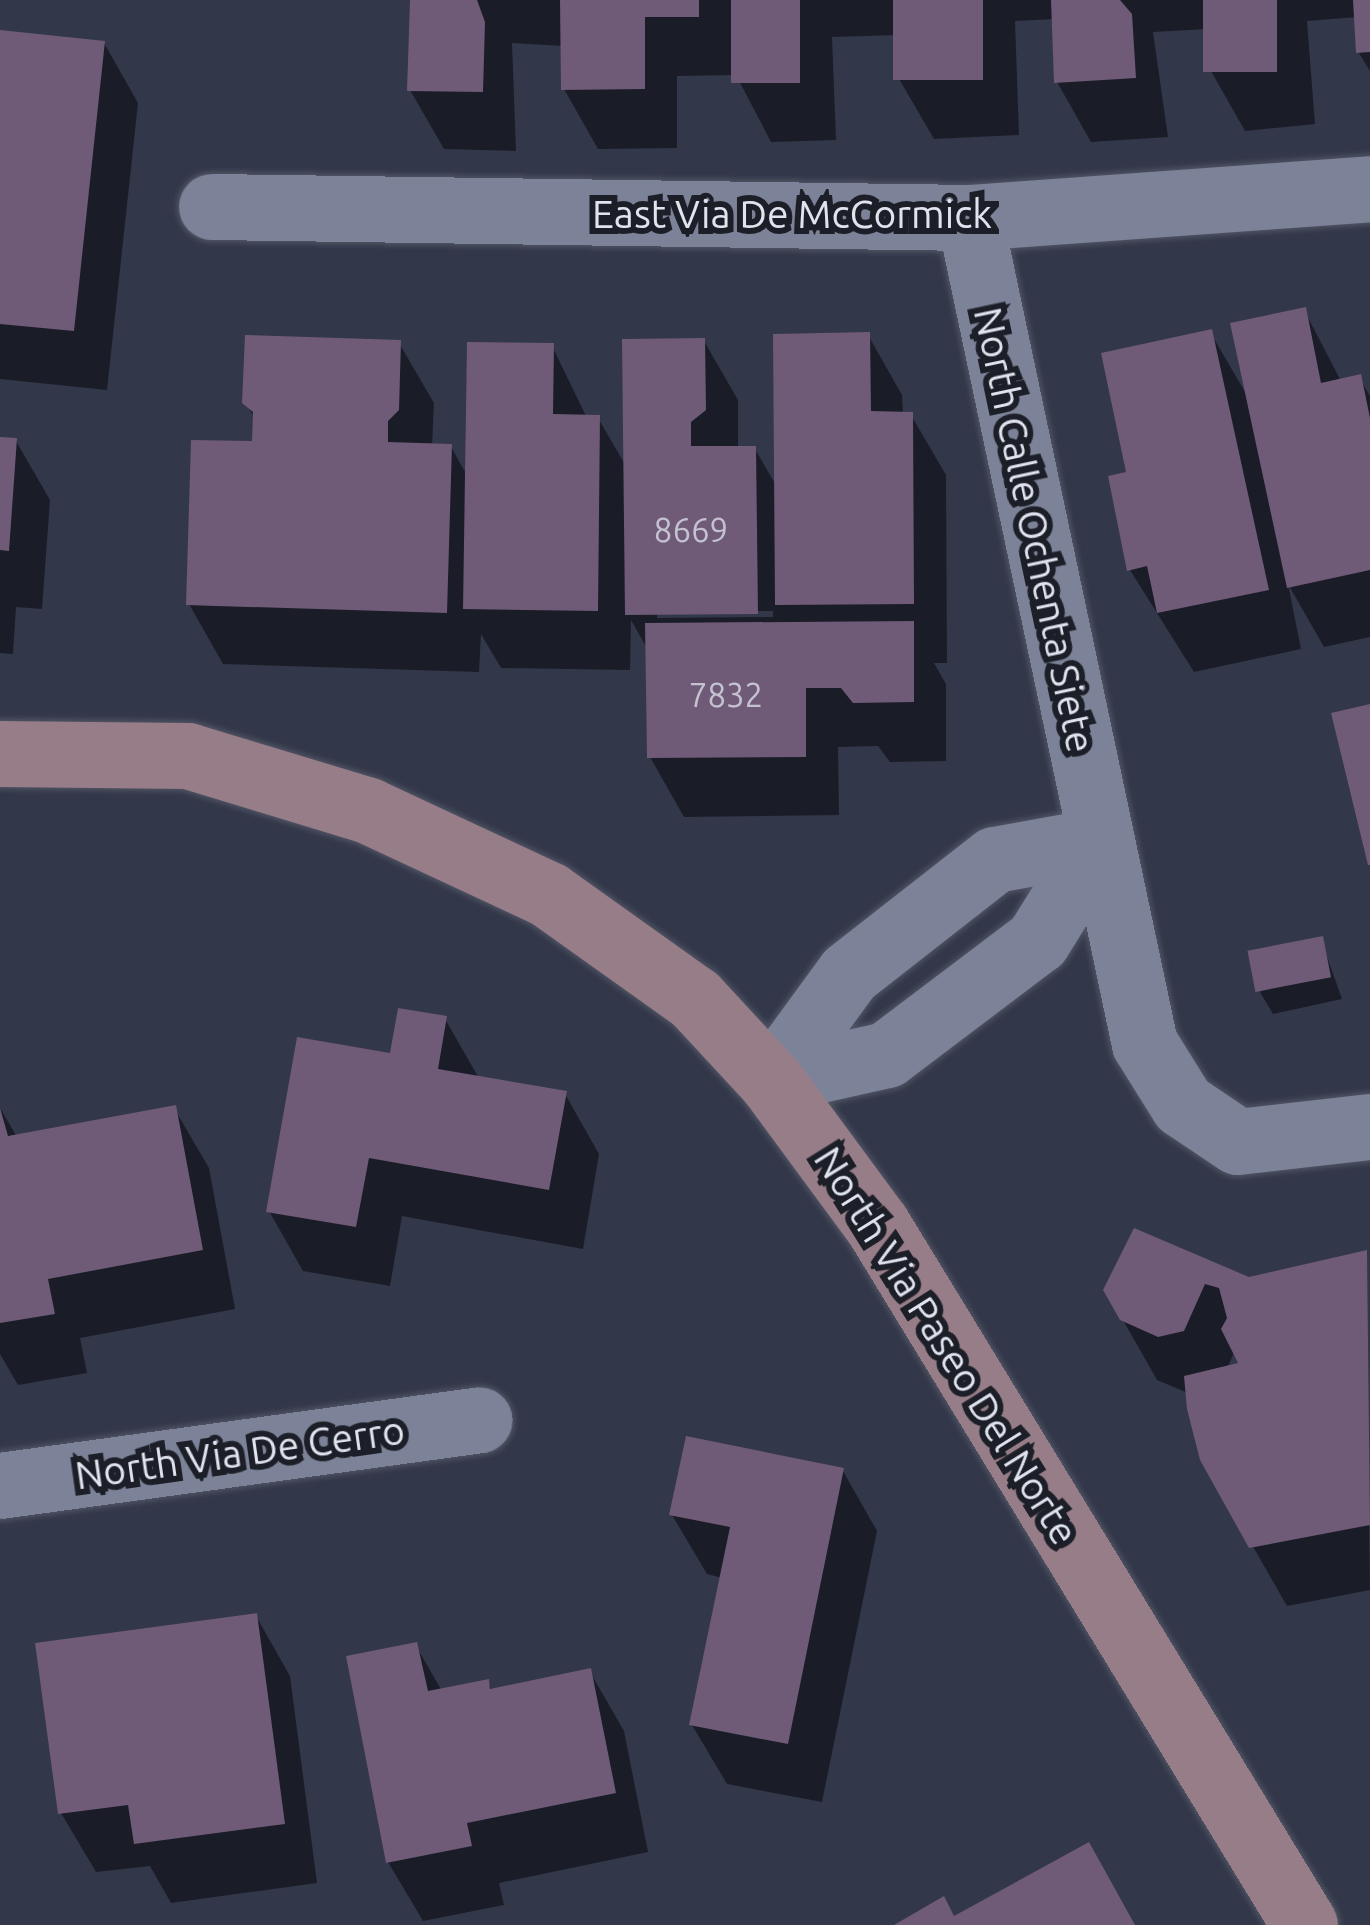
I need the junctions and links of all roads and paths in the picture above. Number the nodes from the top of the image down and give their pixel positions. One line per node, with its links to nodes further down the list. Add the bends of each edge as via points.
1 (1370, 189): 3 (street, East Via De McCormick)
2 (212, 207): 3 (street, East Via De McCormick)
3 (970, 218): 5 (street, North Calle Ochenta Siete)
4 (0, 754): 6 (street, North Via Paseo Del Norte, via 188,756 431,836 624,943 695,1000)
5 (1100, 841): 6 (street, via 995,860 849,974); 6 (street, via 1039,941 887,1055); 7 (street, North Calle Ochenta Siete, via 1145,1044 1183,1105 1238,1142)
6 (771, 1081): 10 (street, North Via Paseo Del Norte, via 878,1226)
7 (1370, 1126)
8 (479, 1420): 9 (street, North Via De Cerro)
9 (0, 1486)
10 (1305, 1925)

